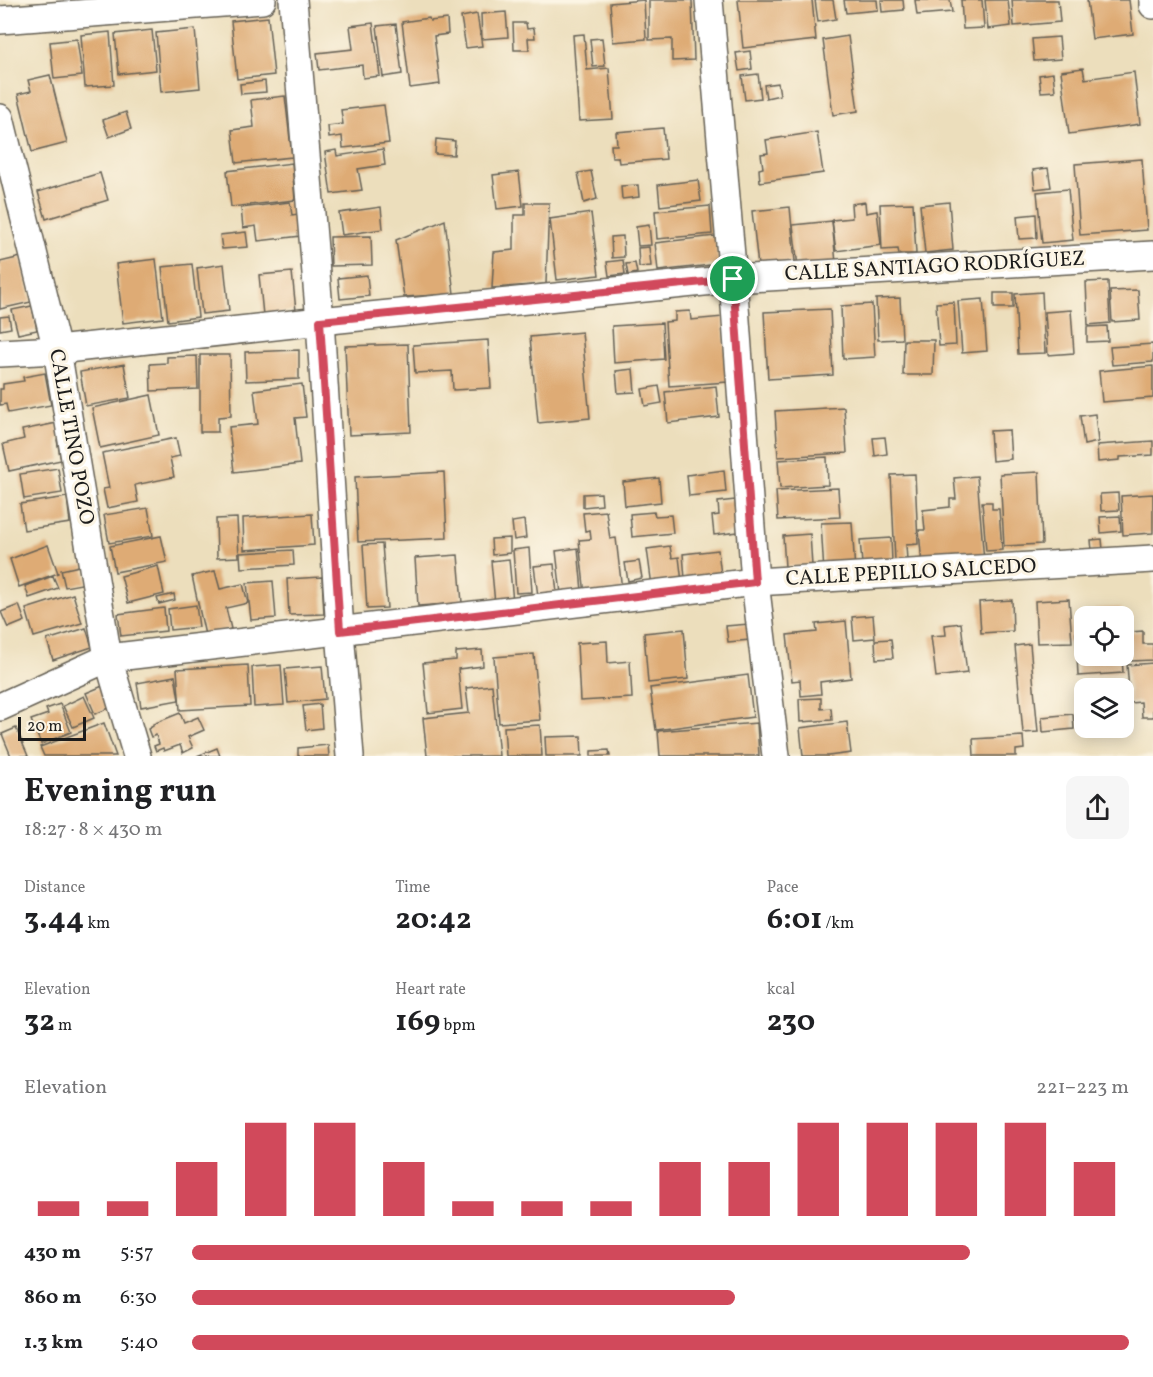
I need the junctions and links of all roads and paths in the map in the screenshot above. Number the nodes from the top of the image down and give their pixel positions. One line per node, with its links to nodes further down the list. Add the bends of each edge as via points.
1 (262, 0): 6 (street)
2 (293, 0): 10 (street)
3 (709, 0): 9 (street)
4 (1153, 0): 5 (street)
5 (1153, 4)
6 (0, 20)
7 (0, 118): 11 (street, CALLE TINO POZO)
8 (1153, 255): 9 (street, CALLE SANTIAGO RODRÍGUEZ)
9 (733, 279): 10 (street, CALLE SANTIAGO RODRÍGUEZ); 14 (street)
10 (320, 321): 11 (street, CALLE SANTIAGO RODRÍGUEZ); 15 (street)
11 (57, 350): 12 (street, CALLE SANTIAGO RODRÍGUEZ); 16 (street, CALLE TINO POZO)
12 (0, 353)
13 (1153, 559): 14 (street, CALLE PEPILLO SALCEDO)
14 (755, 582): 15 (street, CALLE PEPILLO SALCEDO); 20 (street)
15 (340, 631): 16 (street, CALLE PEPILLO SALCEDO); 19 (street)
16 (108, 658): 17 (street, CALLE PEPILLO SALCEDO); 18 (street, CALLE TINO POZO)
17 (0, 707)
18 (137, 756)
19 (350, 756)
20 (776, 756)

